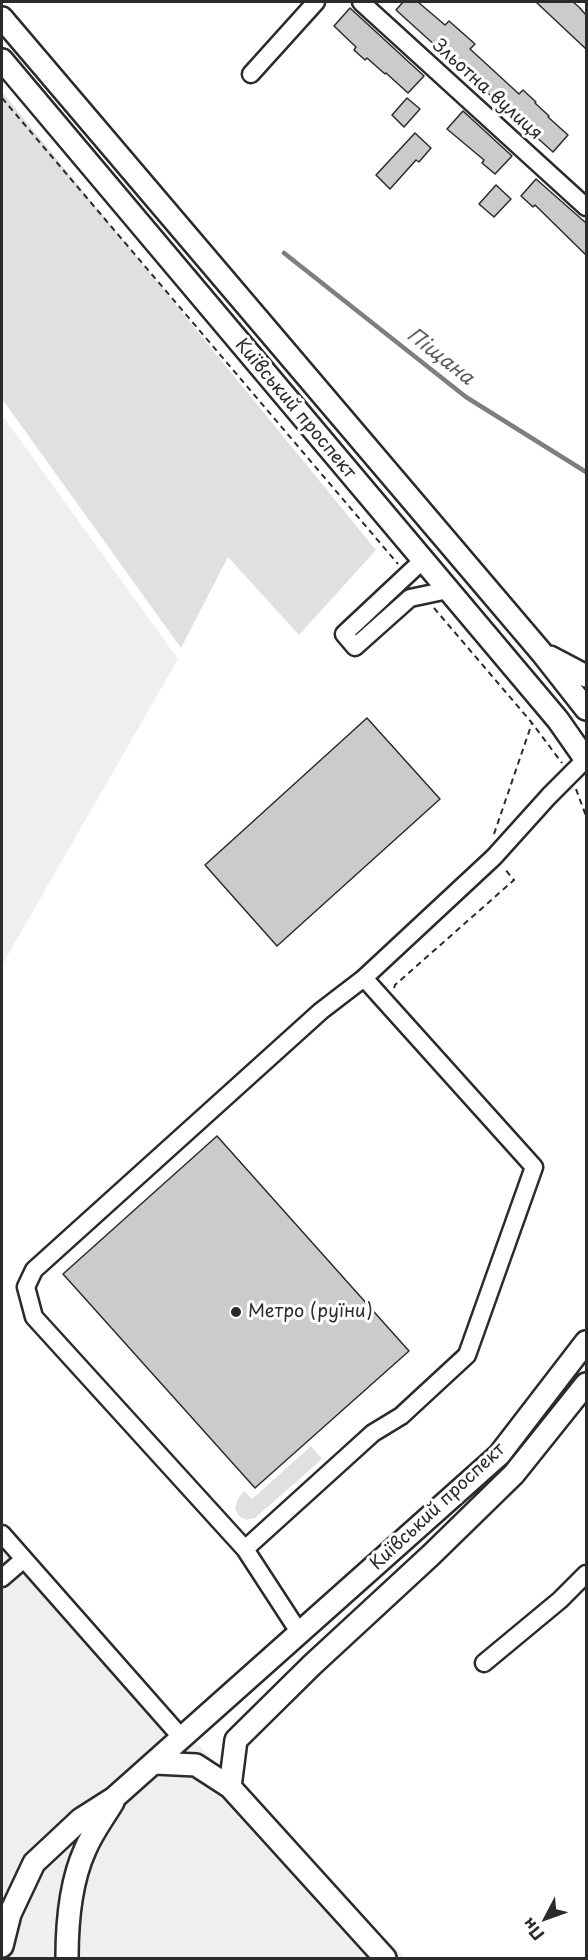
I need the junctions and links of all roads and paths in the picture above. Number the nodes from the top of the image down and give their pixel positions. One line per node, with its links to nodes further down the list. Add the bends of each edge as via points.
1 (316, 2): 5 (street)
2 (361, 2): 7 (street, Зльотна вулиця)
3 (2, 18): 11 (main road, Київський проспект)
4 (2, 60): 8 (main road, Київський проспект)
5 (251, 74)
6 (2, 98): 8 (path)
7 (586, 207)
8 (415, 568): 9 (main road, Київський проспект); 10 (street, via 344,634 355,647 410,598)
9 (448, 590): 10 (street); 15 (main road, Київський проспект)
10 (422, 594): 14 (path)
11 (542, 653): 12 (main road); 13 (main road, Київський проспект)
12 (586, 676)
13 (586, 709)
14 (554, 752)
15 (586, 759): 16 (street, via 494,856)
16 (364, 978): 20 (street, via 534,1167 467,1355); 20 (street, via 321,1011 34,1270 26,1287 34,1317)
17 (586, 1342): 24 (main road, Київський проспект, via 499,1455)
18 (586, 1384): 28 (main road, Київський проспект, via 514,1474 236,1740)
19 (2, 1534): 21 (street)
20 (244, 1549): 24 (street)
21 (24, 1559): 23 (street); 26 (street)
22 (586, 1574): 25 (street)
23 (2, 1578)
24 (299, 1632): 26 (main road, Київський проспект)
25 (484, 1663)
26 (181, 1737): 27 (main road, Київський проспект)
27 (155, 1762): 28 (main road, via 196,1764); 29 (main road, Київський проспект)
28 (230, 1786): 32 (main road)
29 (114, 1798): 30 (main road, via 81,1819 34,1863 10,1914); 31 (main road, via 85,1849 75,1881)
30 (2, 1946)
31 (67, 1959)
32 (385, 1959)

